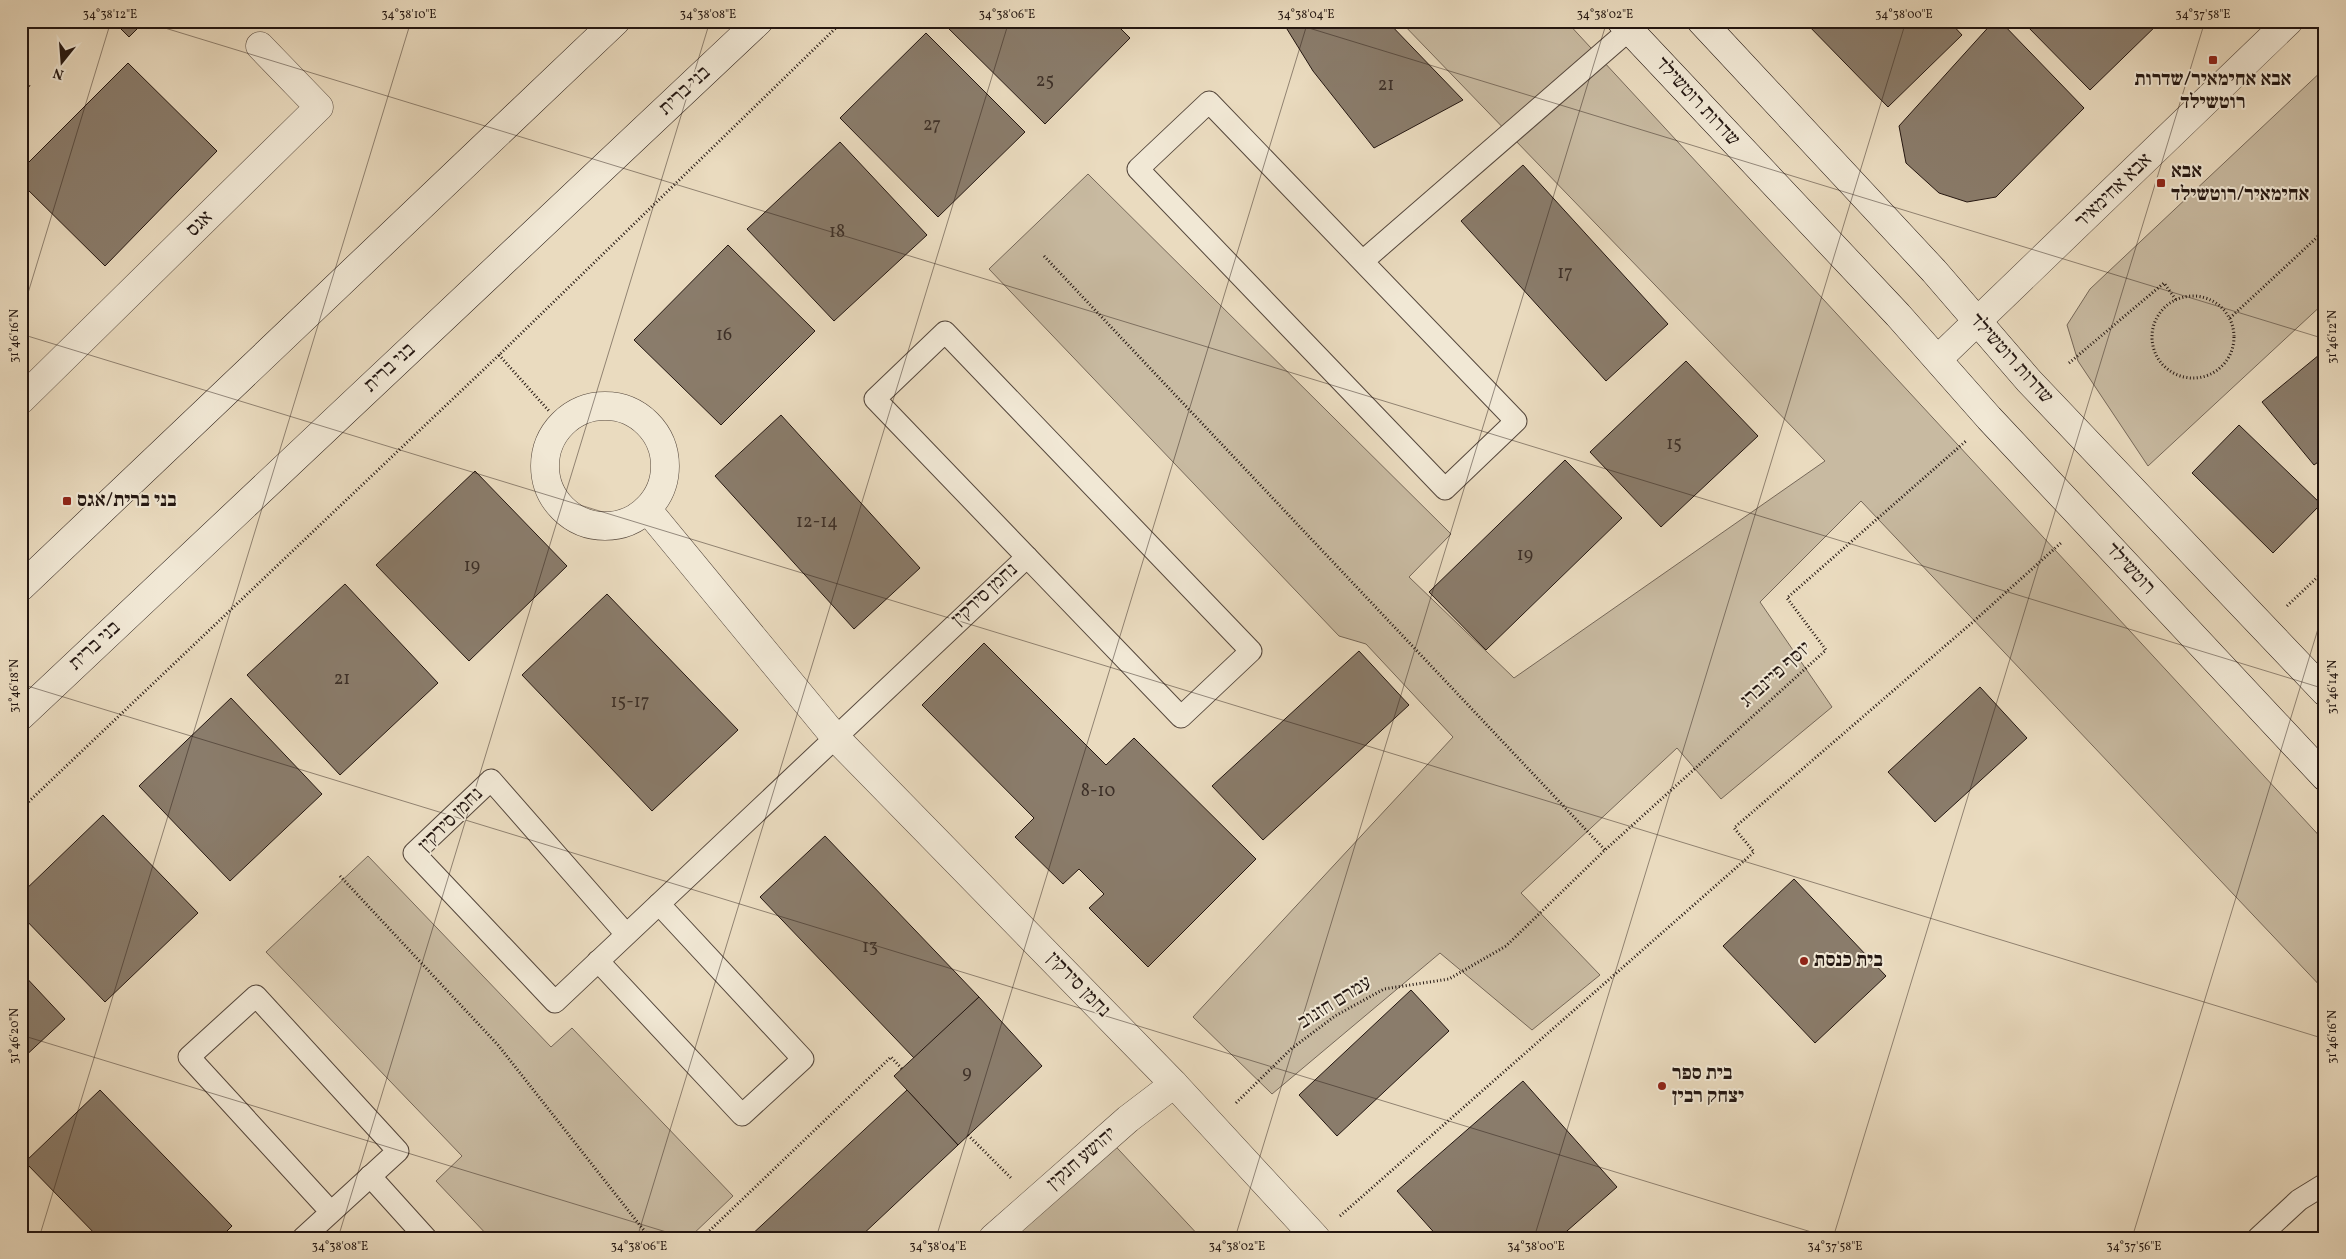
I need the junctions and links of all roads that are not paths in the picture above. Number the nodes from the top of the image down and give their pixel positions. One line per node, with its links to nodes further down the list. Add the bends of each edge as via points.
1 (616, 21): 13 (street)
2 (759, 21): 15 (street, בני ברית)
3 (1701, 21): 8 (street, שדרות רוטשילד)
4 (2289, 21): 8 (street, אבא אחימאיר)
5 (1625, 26): 7 (lane); 9 (street, שדרות רוטשילד)
6 (260, 46): 10 (street, אגס, via 319,107)
7 (1363, 261): 7 (lane, via 1209,102 1138,169 1445,489 1516,421)
8 (1978, 322): 9 (street, אבא אחימאיר); 14 (street, שדרות רוטשילד, via 2029,381)
9 (1938, 359): 17 (street, רוטשילד, via 1989,418)
10 (21, 400)
11 (647, 509): 11 (street, via 659,493 665,474 664,455 657,436 645,421 628,410 602,406 572,416 556,429 544,466 548,486 558,503 573,517 592,524 612,526 631,520); 16 (street, נחמן סירקין)
12 (1027, 557): 12 (lane, via 1181,717 1251,650 945,332 875,399); 16 (lane, נחמן סירקין)
13 (21, 587)
14 (2325, 692)
15 (21, 716)
16 (835, 737): 18 (lane, נחמן סירקין); 21 (street, נחמן סירקין)
17 (2325, 777)
18 (659, 904): 19 (lane, נחמן סירקין); 20 (lane, via 803,1059 742,1115)
19 (626, 934): 20 (lane, נחמן סירקין); 20 (lane, נחמן סירקין, via 491,780 414,853 555,1002)
20 (598, 961)
21 (1174, 1084): 27 (street, יהושע חנקין, via 1128,1119); 28 (street, נחמן סירקין)
22 (370, 1176): 24 (lane); 24 (lane, via 398,1151 256,996 189,1057); 26 (lane)
23 (2325, 1184): 29 (lane, via 2299,1200)
24 (331, 1212): 25 (lane)
25 (303, 1238)
26 (426, 1238)
27 (993, 1238)
28 (1316, 1238)
29 (2258, 1238)

